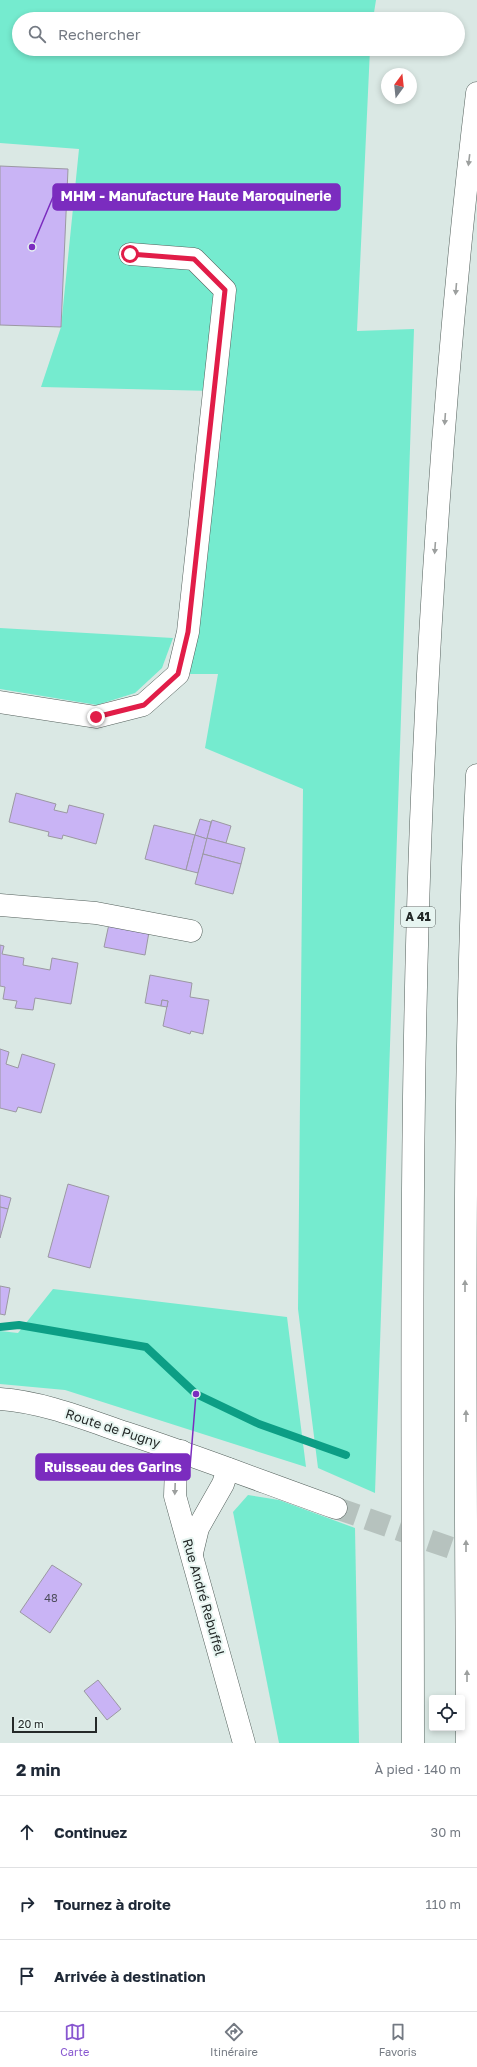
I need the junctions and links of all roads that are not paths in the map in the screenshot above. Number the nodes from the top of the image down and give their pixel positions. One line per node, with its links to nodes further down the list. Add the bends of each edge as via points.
1 (477, 93): 13 (main road, A 41, one-way to 13, via 447,385 431,601 421,824 414,1071)
2 (130, 254): 3 (main road, via 194,259 225,290 188,632 178,674 144,705 96,717)
3 (0, 702)
4 (477, 775): 14 (main road, one-way to 4, via 465,1268 468,1029)
5 (0, 905): 6 (main road, via 96,913)
6 (190, 930)
7 (0, 1399): 8 (main road, Route de Pugny, via 24,1401 80,1417)
8 (181, 1451): 9 (main road, Route de Pugny); 11 (main road, Rue André Rebuffel, one-way to 11, via 176,1466 175,1496)
9 (228, 1469): 10 (main road, Route de Pugny); 11 (main road, via 223,1484 198,1528)
10 (336, 1508)
11 (192, 1553): 12 (main road, Rue André Rebuffel)
12 (244, 1743)
13 (413, 1743)
14 (467, 1743)

